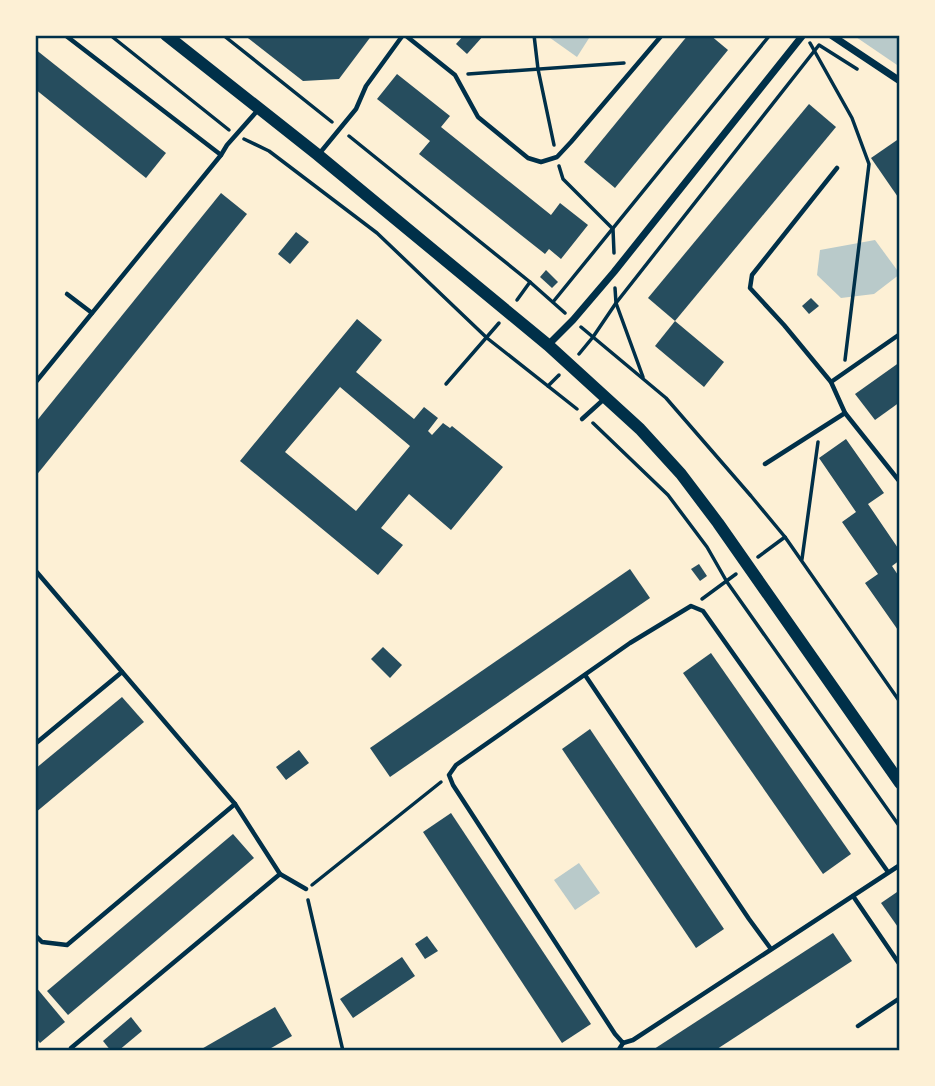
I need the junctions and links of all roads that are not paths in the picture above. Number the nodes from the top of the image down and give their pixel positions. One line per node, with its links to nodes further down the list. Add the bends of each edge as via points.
1 (65, 35): 9 (lane)
2 (166, 35): 8 (main road)
3 (404, 35): 4 (lane, via 455,75 478,117 528,158 541,162 556,157 571,142); 10 (lane, via 366,86 356,109)
4 (662, 35)
5 (804, 35): 15 (street, via 614,272)
6 (831, 35): 7 (street)
7 (900, 81)
8 (259, 109): 9 (lane); 10 (main road)
9 (221, 155): 13 (lane)
10 (318, 155): 15 (main road)
11 (837, 168): 16 (lane, via 752,275 751,288)
12 (67, 294): 13 (lane)
13 (92, 313): 17 (lane)
14 (900, 334): 16 (lane)
15 (548, 345): 18 (main road)
16 (831, 382): 19 (lane)
17 (35, 383)
18 (607, 397): 20 (lane); 27 (main road, via 681,474)
19 (845, 413): 21 (lane); 22 (lane)
20 (584, 417)
21 (765, 464)
22 (900, 482)
23 (35, 570): 24 (lane)
24 (122, 672): 26 (lane); 28 (lane)
25 (585, 676): 30 (lane, via 691,606 703,611); 35 (lane); 39 (lane, via 456,765 449,775)
26 (35, 744)
27 (900, 783)
28 (235, 804): 31 (lane); 34 (lane, via 67,945 42,942)
29 (900, 865): 30 (lane)
30 (888, 872): 33 (lane)
31 (280, 874): 32 (lane); 40 (lane)
32 (306, 890)
33 (853, 896): 35 (lane); 36 (lane)
34 (35, 935)
35 (771, 949): 39 (lane)
36 (900, 965)
37 (900, 998): 38 (lane)
38 (858, 1026)
39 (623, 1043): 41 (lane)
40 (70, 1051)
41 (618, 1051)

